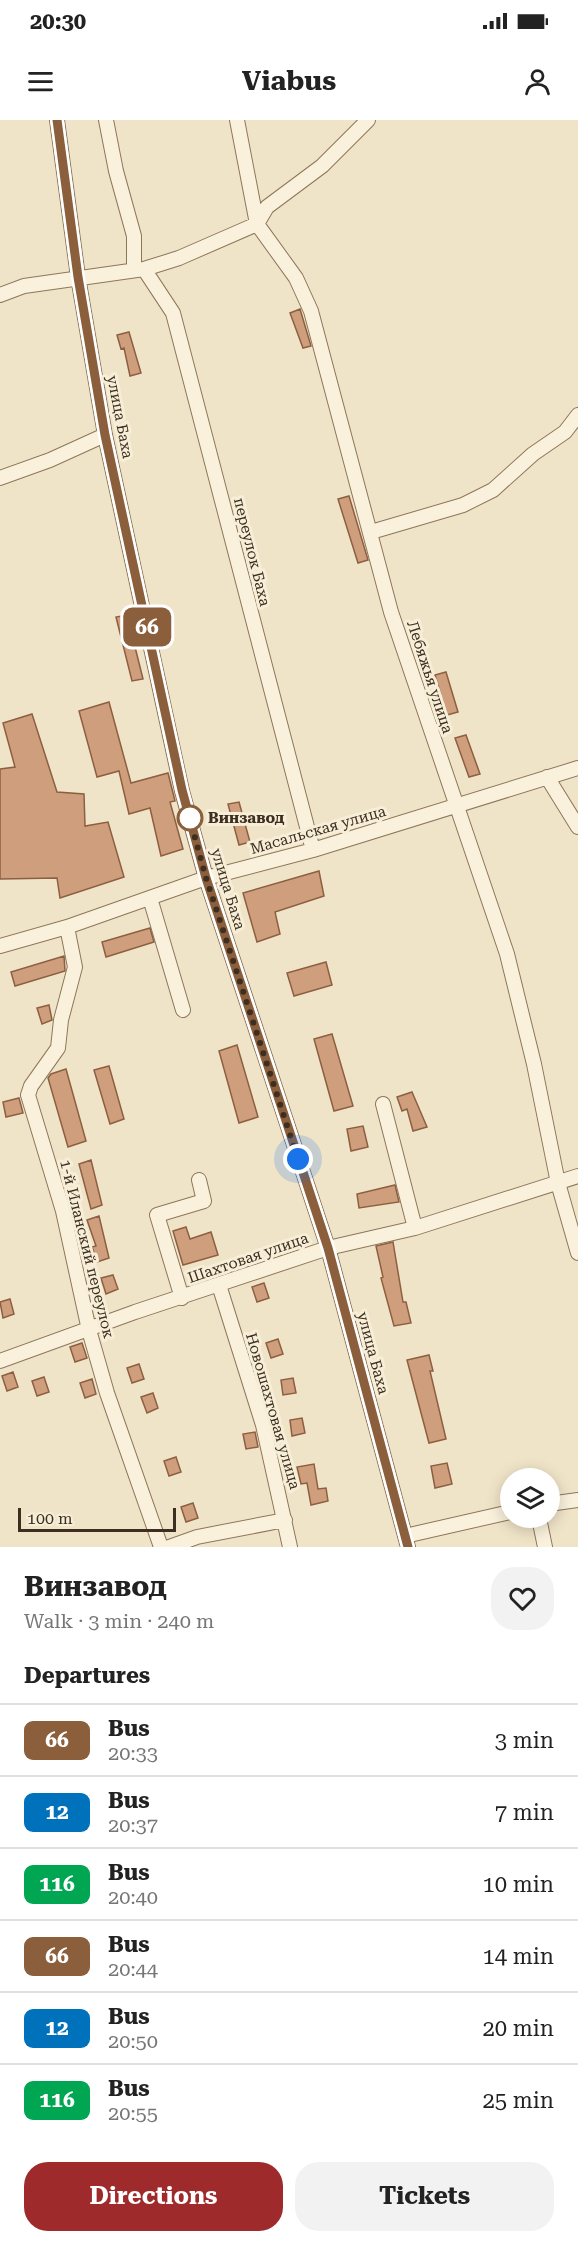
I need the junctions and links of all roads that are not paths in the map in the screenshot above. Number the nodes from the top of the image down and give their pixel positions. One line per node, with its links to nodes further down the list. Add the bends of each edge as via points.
1 (57, 120): 7 (street, улица Баха)
2 (106, 120): 6 (street)
3 (237, 120): 5 (street, Лебяжья улица)
4 (368, 120): 5 (street, via 322,165 267,207)
5 (257, 224): 6 (street, via 179,258); 13 (street, Лебяжья улица, via 296,278 311,311)
6 (139, 270): 7 (street); 18 (street, переулок Баха, via 173,313)
7 (78, 277): 8 (street, via 24,286); 11 (street, улица Баха)
8 (0, 295)
9 (578, 415): 10 (street)
10 (571, 430): 13 (street, via 533,454 493,490 478,498)
11 (105, 435): 12 (street); 19 (street, улица Баха, via 182,790)
12 (0, 478)
13 (371, 532): 16 (street, Лебяжья улица, via 391,612)
14 (578, 768): 15 (street, Масальская улица)
15 (547, 777): 16 (street, Масальская улица); 17 (street)
16 (456, 805): 18 (street, Масальская улица); 27 (street, Лебяжья улица, via 507,954)
17 (578, 827)
18 (313, 850): 19 (street, Масальская улица)
19 (206, 878): 20 (street, Масальская улица); 29 (street, улица Баха)
20 (150, 898): 21 (street, Масальская улица); 23 (street)
21 (67, 927): 22 (street, Масальская улица); 33 (street, 1-й Иланский переулок, via 75,967 58,1048 30,1086 28,1095 63,1211)
22 (0, 946)
23 (183, 1010)
24 (383, 1104): 28 (street)
25 (578, 1176): 27 (street, Шахтовая улица)
26 (199, 1180): 32 (street, via 204,1202 156,1215)
27 (558, 1183): 28 (street, Шахтовая улица); 30 (street, Лебяжья улица)
28 (415, 1228): 29 (street, Шахтовая улица)
29 (328, 1248): 31 (street, Шахтовая улица); 40 (street, улица Баха)
30 (578, 1253)
31 (219, 1285): 32 (street, Шахтовая улица); 38 (street, Новошахтовая улица, via 263,1425)
32 (182, 1298): 33 (street, Шахтовая улица)
33 (88, 1330): 34 (street, Шахтовая улица); 41 (street, 1-й Иланский переулок)
34 (0, 1361)
35 (578, 1500): 36 (street)
36 (560, 1502)
37 (500, 1515): 40 (street)
38 (285, 1520): 42 (street, via 208,1534); 43 (street, Новошахтовая улица)
39 (541, 1528): 44 (street)
40 (406, 1542)
41 (161, 1547)
42 (169, 1547)
43 (290, 1547)
44 (545, 1547)

